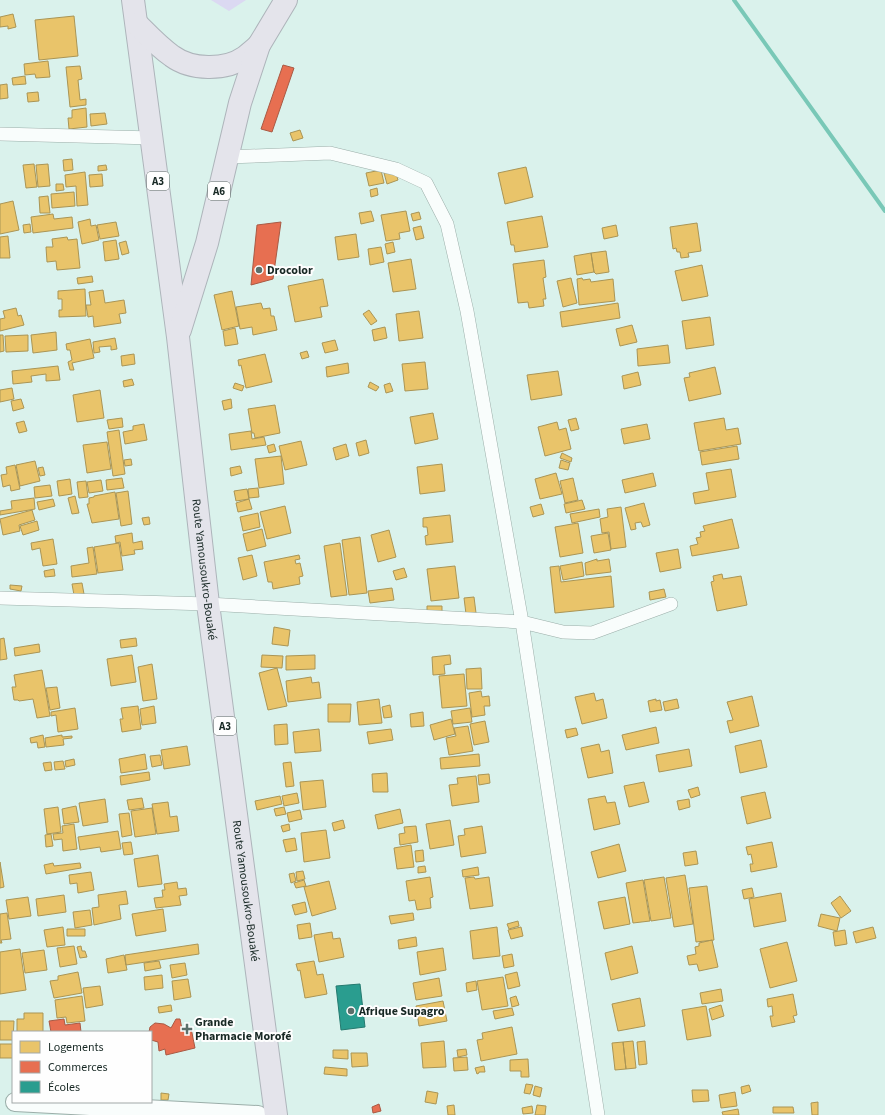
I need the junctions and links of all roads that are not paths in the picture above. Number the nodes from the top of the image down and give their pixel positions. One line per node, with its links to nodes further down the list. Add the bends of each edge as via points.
1 (133, 0): 3 (highway, A3)
2 (286, 0): 4 (highway, A6)
3 (137, 24): 4 (highway, via 172,56 198,66 216,67 233,63 244,58); 6 (highway, Route Yamousoukro-Bouaké / A3)
4 (259, 45): 7 (highway, A6, via 240,103)
5 (0, 134): 6 (street)
6 (153, 138): 8 (highway, Route Yamousoukro-Bouaké / A3)
7 (227, 157): 8 (highway, A6, via 207,243); 12 (street, via 330,153 396,169 426,183 447,224 467,311)
8 (178, 337): 10 (highway, Route Yamousoukro-Bouaké / A3)
9 (0, 598): 10 (street)
10 (208, 604): 12 (street); 17 (highway, Route Yamousoukro-Bouaké / A3)
11 (671, 604): 12 (street, via 592,633 563,632)
12 (522, 622): 18 (street)
13 (0, 1101): 14 (street)
14 (12, 1102)
15 (33, 1103): 16 (street)
16 (258, 1115)
17 (276, 1115)
18 (598, 1115)

